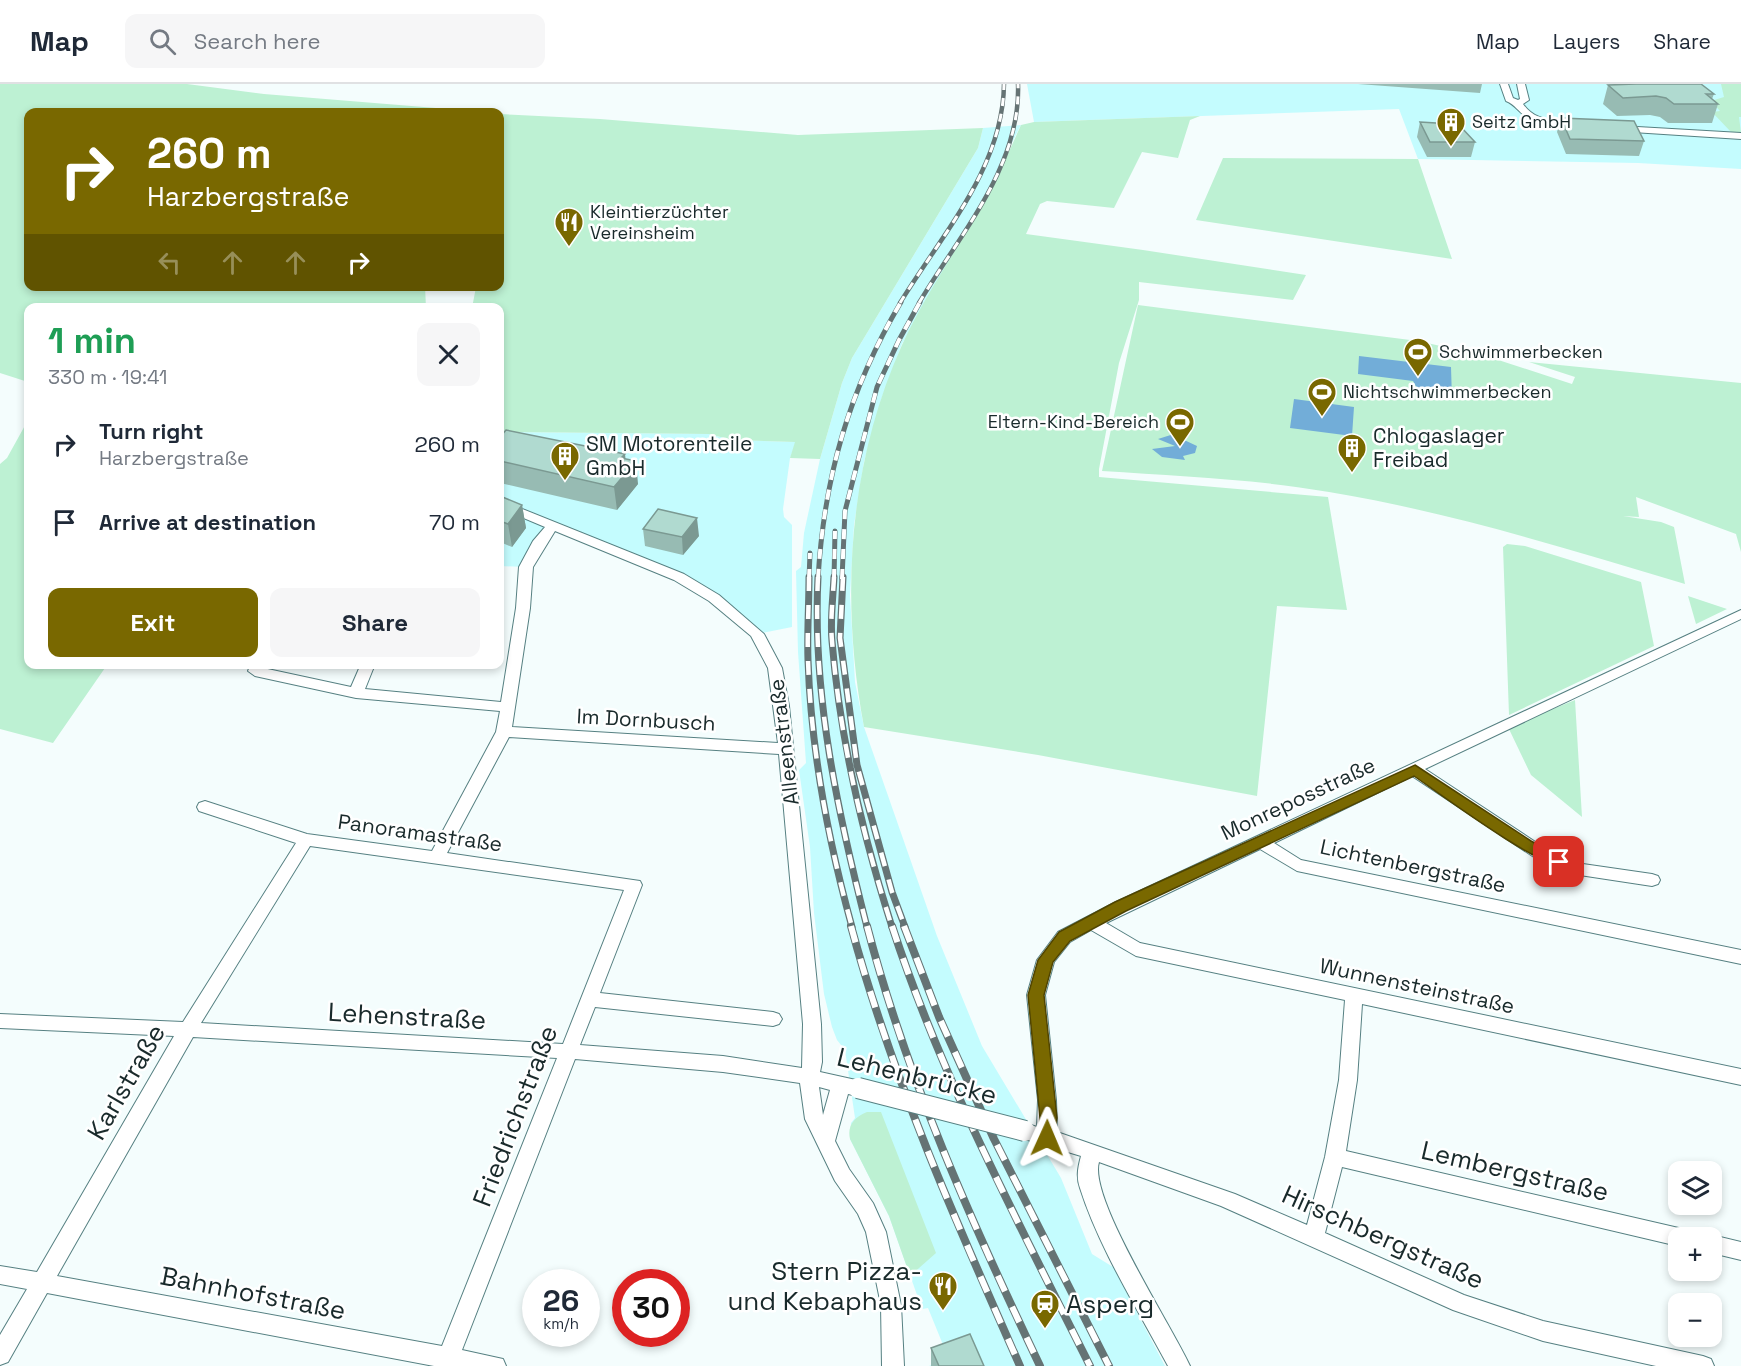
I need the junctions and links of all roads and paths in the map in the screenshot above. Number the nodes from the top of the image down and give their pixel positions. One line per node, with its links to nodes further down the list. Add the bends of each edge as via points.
1 (1504, 84): 3 (street, via 1509,99)
2 (1521, 84): 3 (street, via 1525,100)
3 (1518, 103): 4 (street, via 1524,114 1534,120)
4 (1591, 128)
5 (1606, 129): 6 (street)
6 (1741, 136)
7 (504, 506): 8 (street, Alleenstraße)
8 (553, 525): 13 (street, via 526,567); 15 (street, Alleenstraße, via 679,577 714,598 757,634 775,668)
9 (1741, 614): 16 (street, Monreposstraße)
10 (256, 669): 12 (street)
11 (366, 669): 12 (street)
12 (356, 693): 13 (street)
13 (507, 707): 14 (street)
14 (504, 732): 15 (street, Im Dornbusch); 20 (street)
15 (786, 749): 32 (street, Alleenstraße, via 813,1037)
16 (1415, 770): 19 (street, Monreposstraße); 21 (street, via 1546,857 1573,868)
17 (205, 807): 18 (street, Panoramastraße)
18 (306, 840): 20 (street, Panoramastraße); 29 (street, Karlstraße)
19 (1259, 841): 23 (street, Monreposstraße); 24 (street, Lichtenbergstraße, via 1297,865)
20 (437, 857): 22 (street, Panoramastraße)
21 (1652, 880)
22 (634, 885): 26 (street, Friedrichstraße)
23 (1091, 922): 25 (street, Wunnensteinstraße, via 1136,949); 34 (street, Monreposstraße, via 1064,937 1046,960 1038,982)
24 (1741, 957)
25 (1354, 997): 31 (street, Wunnensteinstraße); 37 (street, via 1348,1080)
26 (589, 999): 27 (street); 30 (street, Friedrichstraße)
27 (773, 1019)
28 (0, 1022): 29 (street, Lehenstraße)
29 (188, 1029): 30 (street, Lehenstraße); 43 (street, Karlstraße)
30 (570, 1051): 32 (street, Lehenstraße, via 744,1065); 45 (street, Friedrichstraße)
31 (1741, 1077)
32 (809, 1078): 33 (street, Lehenbrücke); 35 (street, Alleenstraße, via 815,1119)
33 (850, 1086): 34 (street, Lehenbrücke, bridge); 35 (street)
34 (1047, 1138): 36 (street, Hirschbergstraße)
35 (826, 1141): 47 (street, Alleenstraße, via 876,1232 891,1305)
36 (1092, 1151): 39 (street, Hirschbergstraße, via 1177,1180); 48 (street, via 1087,1168 1089,1186 1117,1250)
37 (1335, 1157): 38 (street, Lembergstraße); 39 (street)
38 (1668, 1235)
39 (1314, 1236): 49 (street, Hirschbergstraße, via 1461,1303 1533,1328)
40 (1722, 1246): 41 (street)
41 (1741, 1251)
42 (0, 1275): 43 (street, Bahnhofstraße)
43 (42, 1281): 44 (street, Karlstraße); 45 (street, Bahnhofstraße)
44 (0, 1355)
45 (447, 1362): 46 (street, Bahnhofstraße)
46 (495, 1366)
47 (893, 1366)
48 (1179, 1366)
49 (1703, 1366)

